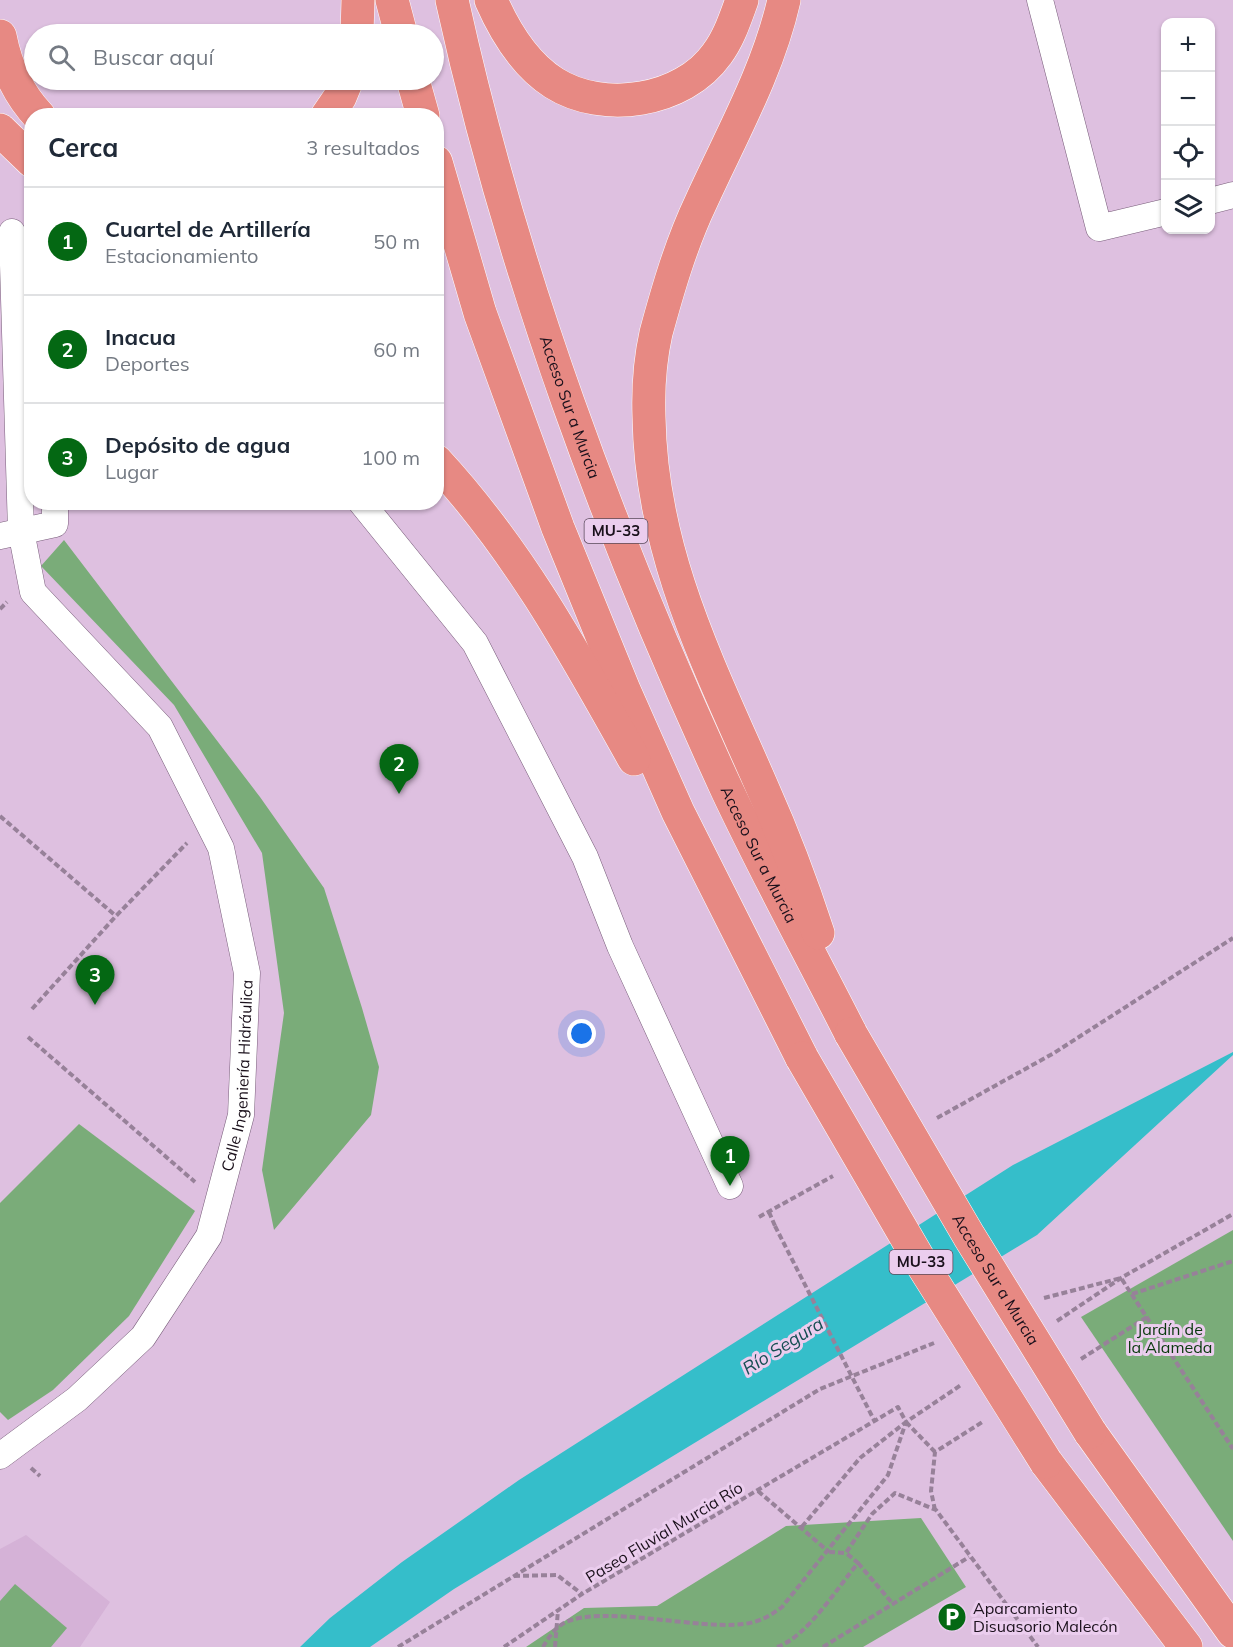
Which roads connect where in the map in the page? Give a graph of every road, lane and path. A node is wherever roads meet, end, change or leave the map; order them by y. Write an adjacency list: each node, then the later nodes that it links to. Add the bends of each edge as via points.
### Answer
1 (358, 0): 8 (highway)
2 (392, 0): 9 (highway)
3 (452, 0): 32 (highway, Acceso Sur a Murcia / MU-33, via 500,193 568,408 690,708)
4 (491, 0): 5 (highway, via 515,45 555,84 579,94 634,100 665,92 694,78 717,55)
5 (742, 0)
6 (784, 0): 32 (highway, via 765,59 699,205 671,280 655,337 649,452 676,585 702,655 799,874)
7 (1040, 0): 21 (street, via 1099,228)
8 (357, 24)
9 (398, 24)
10 (0, 36): 13 (highway, via 9,72)
11 (343, 90): 14 (highway)
12 (416, 90): 15 (highway)
13 (32, 108)
14 (332, 108)
15 (421, 108)
16 (0, 130): 17 (highway)
17 (24, 153)
18 (444, 190): 35 (highway, MU-33, via 480,314 562,539 624,690 678,812)
19 (1233, 195): 20 (street)
20 (1215, 200)
21 (1161, 213)
22 (14, 234): 26 (street, Calle Ingeniería Hidráulica)
23 (444, 470): 35 (highway, via 474,503 534,585)
24 (367, 510): 36 (street, via 475,643 585,857 620,946)
25 (55, 513): 26 (street)
26 (10, 534): 28 (street, Calle Ingeniería Hidráulica, via 33,592 160,727)
27 (0, 816): 29 (path)
28 (210, 822): 29 (path); 37 (street, Calle Ingeniería Hidráulica, via 221,848 247,973 241,1115)
29 (116, 916): 31 (path)
30 (1233, 938): 34 (path)
31 (32, 1009)
32 (851, 1034): 60 (highway, Acceso Sur a Murcia / MU-33, bridge, via 1090,1432)
33 (28, 1037): 37 (path)
34 (1054, 1053)
35 (802, 1058): 48 (highway, MU-33, bridge, via 920,1261)
36 (730, 1186)
37 (218, 1202): 47 (street, Calle Ingeniería Hidráulica, via 209,1236 143,1337 77,1399)
38 (759, 1217): 43 (path, bridge, via 769,1212)
39 (1233, 1261): 40 (path)
40 (1132, 1294): 41 (path, via 1121,1278); 45 (path)
41 (1040, 1300)
42 (941, 1340): 55 (path, via 820,1389)
43 (874, 1420): 44 (path, via 898,1407); 49 (path)
44 (906, 1422): 46 (path); 50 (path, via 860,1458)
45 (1233, 1449)
46 (936, 1452)
47 (0, 1456)
48 (1046, 1462): 68 (highway); 69 (highway, MU-33)
49 (758, 1491): 50 (path, Paseo Fluvial Murcia Río); 56 (path, Paseo Fluvial Murcia Río)
50 (800, 1529): 51 (path, Paseo Fluvial Murcia Río)
51 (829, 1552): 52 (path); 59 (path, via 782,1608 746,1624 589,1616)
52 (846, 1553): 53 (path, via 872,1514 895,1493 936,1510); 54 (path)
53 (969, 1557): 57 (path); 67 (path)
54 (858, 1563): 57 (path); 65 (path, via 810,1622)
55 (514, 1576): 56 (path, via 557,1575); 61 (path)
56 (582, 1594): 58 (path, Paseo Fluvial Murcia Río)
57 (893, 1604): 66 (path)
58 (558, 1610): 59 (path); 62 (path, Paseo Fluvial Murcia Río)
59 (556, 1629): 63 (path); 64 (path)
60 (1233, 1632)
61 (398, 1647)
62 (504, 1647)
63 (543, 1647)
64 (555, 1647)
65 (777, 1647)
66 (823, 1647)
67 (1038, 1647)
68 (1177, 1647)
69 (1186, 1647)

